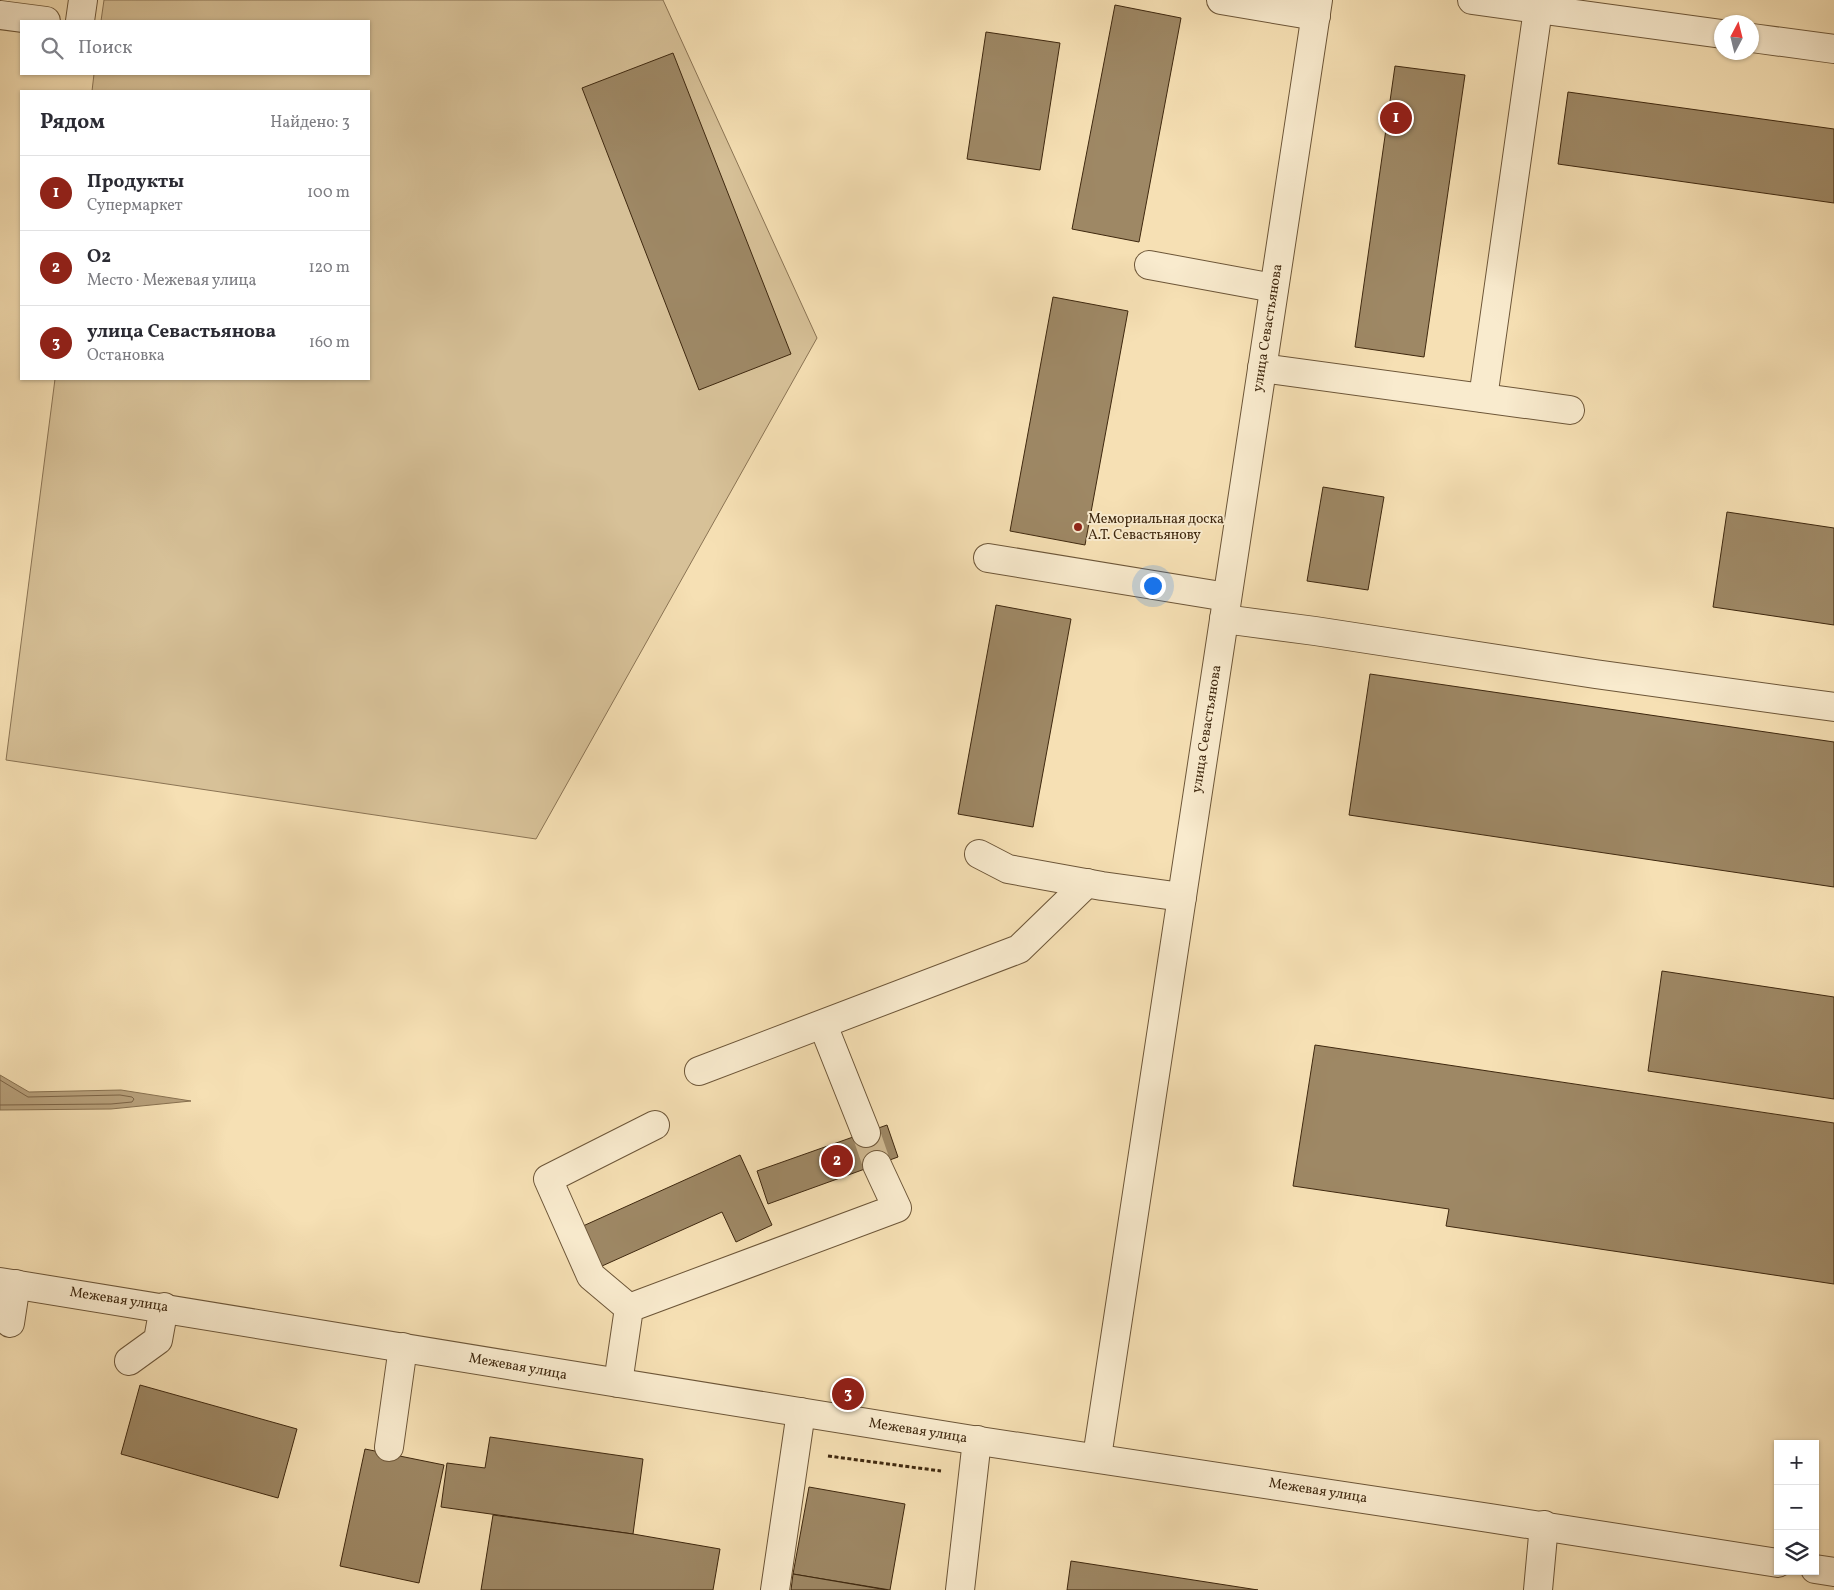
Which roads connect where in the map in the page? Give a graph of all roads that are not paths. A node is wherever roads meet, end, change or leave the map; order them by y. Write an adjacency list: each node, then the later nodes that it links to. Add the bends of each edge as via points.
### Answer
1 (82, 0): 8 (street)
2 (1221, 0): 4 (street)
3 (1472, 0): 5 (street)
4 (1317, 8): 13 (street, улица Севастьянова)
5 (1538, 9): 9 (street); 15 (street)
6 (0, 15): 7 (street)
7 (38, 20)
8 (80, 20)
9 (1714, 33)
10 (1759, 39): 11 (street)
11 (1834, 49)
12 (1149, 264): 13 (street)
13 (1274, 288): 14 (street, улица Севастьянова)
14 (1262, 368): 15 (street); 18 (street, улица Севастьянова)
15 (1484, 398): 16 (street)
16 (1570, 410)
17 (988, 558): 18 (street)
18 (1225, 608): 19 (street, via 1315,631); 22 (street, улица Севастьянова)
19 (1834, 707)
20 (979, 854): 21 (street, via 1008,869)
21 (1087, 883): 22 (street); 23 (street, via 1020,949)
22 (1182, 897): 38 (street, улица Севастьянова)
23 (823, 1025): 24 (street); 26 (street)
24 (699, 1072)
25 (656, 1124): 30 (street, via 548,1180 591,1276)
26 (866, 1133)
27 (877, 1165): 30 (street, via 897,1208)
28 (8, 1283): 29 (street, Межевая улица); 31 (street)
29 (164, 1307): 32 (street, Межевая улица); 33 (street, via 158,1340)
30 (629, 1308): 34 (street)
31 (10, 1323)
32 (403, 1347): 34 (street, Межевая улица); 37 (street)
33 (129, 1361)
34 (618, 1383): 35 (street, Межевая улица)
35 (801, 1412): 36 (street, Межевая улица); 43 (street)
36 (977, 1440): 38 (street, Межевая улица); 44 (street)
37 (389, 1447)
38 (1097, 1457): 39 (street, Межевая улица)
39 (1544, 1525): 40 (street, Межевая улица); 45 (street)
40 (1774, 1562)
41 (1819, 1570): 42 (street)
42 (1834, 1572)
43 (775, 1590)
44 (960, 1590)
45 (1538, 1590)

